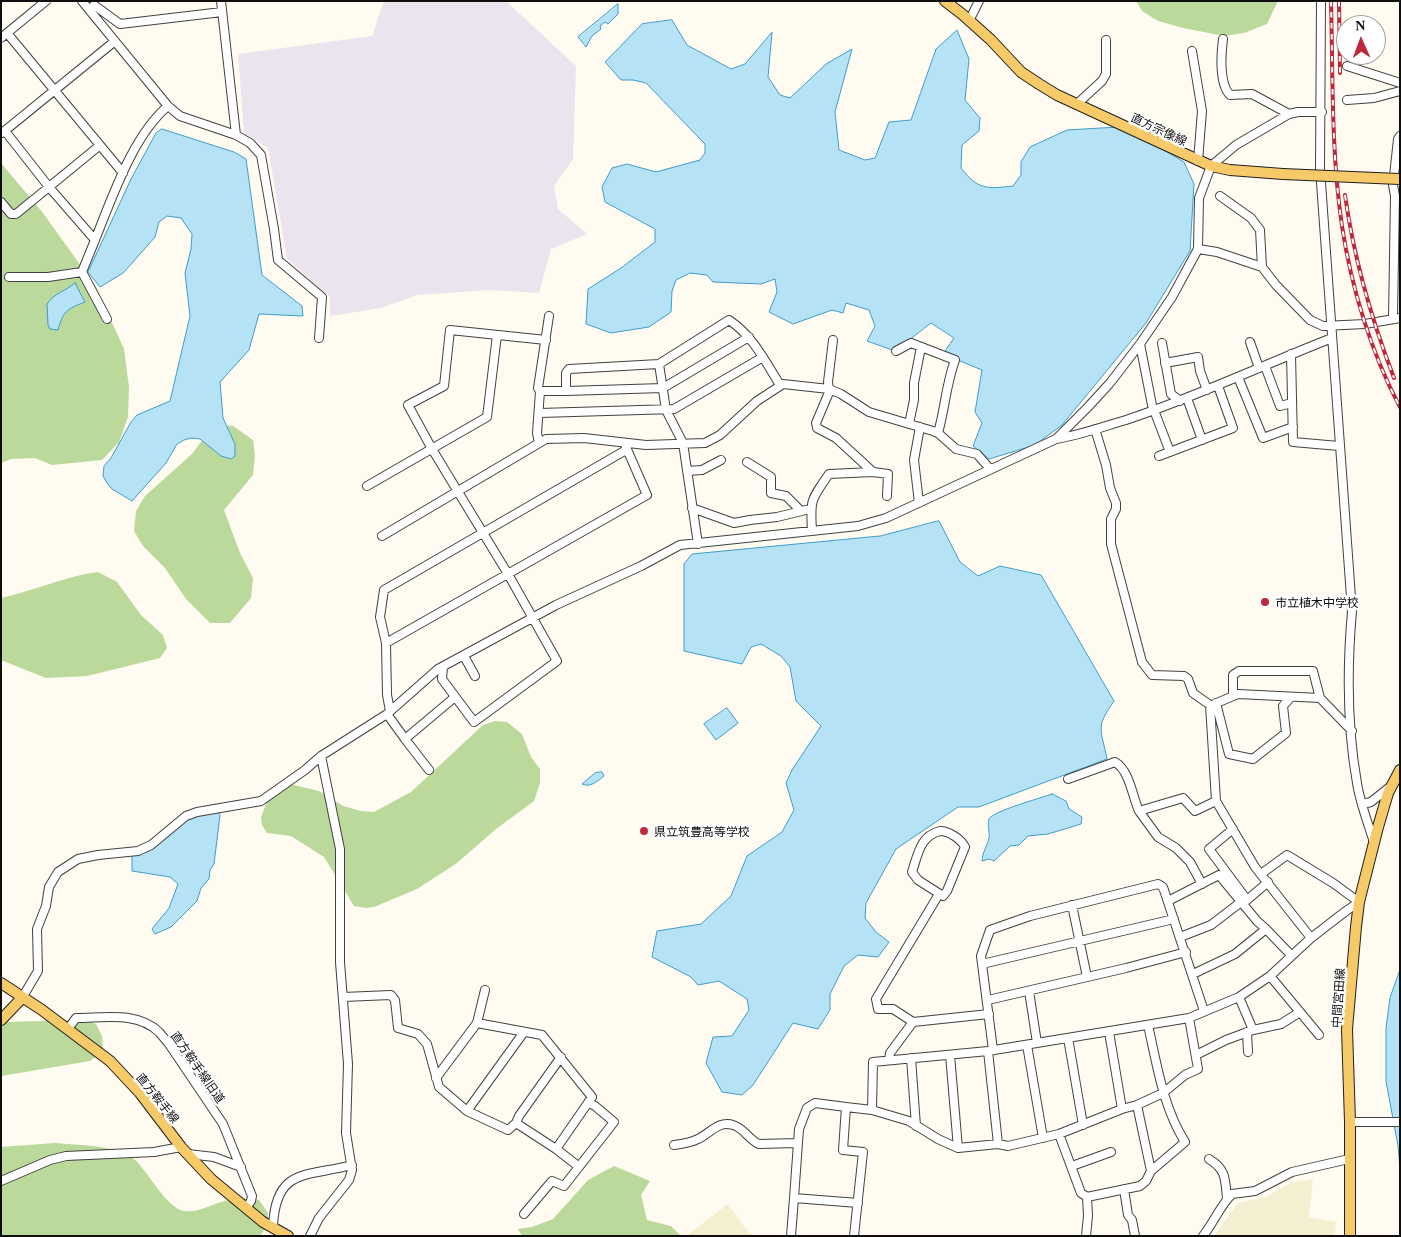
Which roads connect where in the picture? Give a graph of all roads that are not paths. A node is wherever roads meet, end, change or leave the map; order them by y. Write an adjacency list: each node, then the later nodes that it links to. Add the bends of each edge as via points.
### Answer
1 (46, 1): 10 (street)
2 (82, 1): 7 (street)
3 (221, 1): 8 (street)
4 (945, 1): 9 (main road, 直方宗像線)
5 (979, 1): 9 (street)
6 (1321, 1): 22 (street)
7 (94, 5): 8 (street, via 120,24); 13 (street)
8 (222, 12): 25 (street)
9 (969, 21): 20 (main road, 直方宗像線, via 1021,72)
10 (4, 36): 17 (street)
11 (1223, 39): 23 (street, via 1221,59 1226,91 1230,95 1252,94)
12 (1106, 40): 20 (street, via 1106,74)
13 (115, 42): 17 (street); 21 (street)
14 (1192, 51): 29 (street, via 1202,111)
15 (1347, 66): 16 (street)
16 (1400, 83)
17 (55, 91): 24 (street); 27 (street)
18 (1399, 95): 19 (street)
19 (1347, 100)
20 (1077, 104): 29 (main road, 直方宗像線)
21 (168, 106): 25 (street, via 180,116); 31 (street, via 144,134)
22 (1322, 112): 23 (street); 44 (street, via 1321,177)
23 (1289, 114): 30 (street, via 1236,145)
24 (3, 132): 33 (street)
25 (236, 135): 47 (street, via 261,155 278,260 322,297)
26 (1400, 136): 28 (street)
27 (99, 146): 31 (street); 33 (street)
28 (1398, 159): 42 (street, via 1393,184)
29 (1198, 161): 30 (main road, 直方宗像線)
30 (1211, 166): 32 (main road, 直方宗像線, bridge, via 1283,174); 37 (street, via 1199,198)
31 (123, 173): 36 (street)
32 (1400, 179)
33 (49, 187): 35 (street, via 16,214); 36 (street)
34 (1220, 196): 38 (street, via 1251,218 1260,230)
35 (1, 202)
36 (94, 240): 39 (street)
37 (1198, 249): 38 (street); 53 (street, via 1172,297)
38 (1262, 267): 44 (street, via 1310,320)
39 (82, 272): 40 (street, via 48,277); 43 (street)
40 (10, 277)
41 (549, 316): 49 (street)
42 (1397, 318): 44 (street)
43 (107, 319)
44 (1331, 326): 48 (street)
45 (496, 335): 49 (street); 85 (street, via 487,418); 85 (street, via 450,330 444,386 408,405)
46 (750, 337): 57 (street); 59 (street, via 729,320); 64 (street)
47 (320, 338)
48 (1332, 338): 56 (street); 84 (street)
49 (546, 340): 68 (street)
50 (833, 340): 65 (street)
51 (1250, 342): 60 (street)
52 (1162, 343): 58 (street)
53 (1140, 344): 72 (street); 79 (street, via 1110,383)
54 (921, 347): 55 (street, via 911,343); 74 (street); 78 (street, via 955,360 948,379)
55 (896, 352)
56 (1291, 354): 60 (street); 70 (street)
57 (763, 357): 62 (street); 71 (street, via 674,409)
58 (1165, 363): 67 (street, via 1198,357); 69 (street, via 1171,394)
59 (659, 364): 64 (street); 66 (street, via 569,369)
60 (1262, 367): 61 (street); 70 (street, via 1280,406)
61 (1238, 377): 63 (street); 76 (street, via 1263,438)
62 (780, 385): 65 (street); 81 (street, via 757,401 720,436 705,443)
63 (1218, 386): 67 (street); 80 (street, via 1233,428)
64 (663, 388): 66 (street); 71 (street)
65 (830, 389): 74 (street, via 869,412); 92 (street, via 816,428 836,438)
66 (566, 390): 68 (street)
67 (1207, 390): 69 (street)
68 (540, 391): 73 (street)
69 (1183, 400): 72 (street); 80 (street)
70 (1292, 403): 76 (street)
71 (666, 410): 73 (street); 81 (street)
72 (1154, 411): 77 (street); 86 (street)
73 (540, 413): 82 (street)
74 (909, 424): 75 (street)
75 (920, 426): 78 (street); 96 (street, via 914,460)
76 (1293, 426): 84 (street, via 1293,442)
77 (1095, 430): 79 (street); 114 (street, via 1116,504 1111,520 1111,544 1142,662 1152,675 1184,676 1194,693)
78 (938, 433): 90 (street, via 956,449 977,454)
79 (1056, 439): 90 (street)
80 (1202, 440): 86 (street)
81 (683, 443): 83 (street); 91 (street)
82 (539, 444): 83 (street, via 546,439 584,438); 94 (street)
83 (626, 446): 101 (street); 104 (street, via 647,495)
84 (1340, 446): 116 (street, via 1352,604 1349,645)
85 (432, 449): 93 (street); 94 (street)
86 (1170, 452): 87 (street)
87 (1159, 456)
88 (721, 460): 91 (street, via 702,470)
89 (747, 462): 99 (street, via 771,477 772,493 786,496)
90 (990, 469): 96 (street)
91 (687, 471): 97 (street)
92 (872, 472): 95 (street, via 888,474); 98 (street, via 829,474 812,499)
93 (366, 486)
94 (458, 491): 101 (street); 102 (street)
95 (887, 496)
96 (918, 503): 100 (street, via 886,518 858,526)
97 (692, 508): 99 (street, via 734,523); 103 (street)
98 (810, 509): 99 (street); 100 (street)
99 (801, 511)
100 (812, 530): 103 (street)
101 (482, 533): 104 (street); 106 (street, via 384,590 380,618)
102 (382, 536)
103 (698, 544): 105 (street, via 680,545)
104 (508, 574): 105 (street); 106 (street)
105 (532, 618): 107 (street); 112 (street, via 557,662 474,722)
106 (386, 643): 115 (street)
107 (464, 656): 108 (street); 109 (street)
108 (443, 667): 112 (street, via 442,679); 115 (street)
109 (475, 676)
110 (1233, 696): 111 (street); 113 (street, via 1233,675 1239,671 1313,671); 114 (street)
111 (1291, 697): 113 (street); 114 (street, via 1283,706 1286,733 1253,759 1229,754)
112 (455, 698): 117 (street)
113 (1320, 698): 116 (street)
114 (1213, 704): 123 (street)
115 (388, 713): 117 (street); 118 (street)
116 (1352, 731): 124 (street)
117 (405, 739): 119 (street)
118 (321, 756): 150 (street, via 340,849); 152 (street, via 261,801 196,812 138,851 78,859 58,872 49,887 37,929 38,970)
119 (429, 770)
120 (1400, 770): 122 (main road, 中間宮田線)
121 (1068, 779): 125 (street, via 1115,762 1127,778)
122 (1392, 784): 124 (street, via 1371,802); 127 (main road, 中間宮田線)
123 (1216, 801): 125 (street, via 1195,811 1183,798); 126 (street)
124 (1362, 804): 127 (street)
125 (1139, 812): 130 (street, via 1158,837 1190,862)
126 (1233, 829): 128 (street); 129 (street, via 1209,849 1246,900)
127 (1374, 843): 134 (main road, 中間宮田線)
128 (1261, 874): 129 (street); 134 (street, via 1287,856)
129 (1268, 882): 139 (street)
130 (1202, 884): 132 (street); 133 (street, via 1219,876)
131 (938, 894): 131 (street, via 912,872 923,840 933,832 945,831 965,847 948,892 943,896); 159 (street, via 876,999 878,1009 893,1009)
132 (1168, 901): 135 (street, via 1163,887 1158,884); 136 (street)
133 (1241, 902): 137 (street); 138 (street, via 1211,926)
134 (1360, 902): 139 (street); 185 (main road, 中間宮田線, via 1347,1029)
135 (1072, 905): 140 (street); 143 (street, via 990,930 981,956)
136 (1174, 919): 138 (street); 140 (street)
137 (1266, 929): 142 (street); 144 (street, via 1234,954)
138 (1180, 938): 141 (street)
139 (1311, 938): 142 (street)
140 (1080, 942): 143 (street); 146 (street)
141 (1186, 952): 144 (street); 146 (street)
142 (1291, 955): 145 (street)
143 (982, 964): 153 (street)
144 (1193, 974): 154 (street)
145 (1270, 976): 151 (street); 155 (street)
146 (1087, 977): 149 (street)
147 (1, 983): 152 (main road, 直方鞍手線)
148 (485, 990): 160 (street)
149 (1029, 991): 153 (street); 168 (street)
150 (343, 997): 177 (street, via 391,994 395,1000 398,1028 418,1034 427,1044); 201 (street, via 348,1064 346,1133)
151 (1239, 997): 154 (street); 163 (street)
152 (22, 998): 158 (main road); 162 (main road, 直方鞍手線)
153 (988, 1000): 156 (street)
154 (1204, 1011): 157 (street)
155 (1300, 1012): 163 (street, via 1281,1024); 166 (street)
156 (988, 1014): 159 (street); 170 (street)
157 (1188, 1018): 161 (street); 173 (street)
158 (1, 1020)
159 (913, 1022): 176 (street, via 890,1053)
160 (477, 1023): 164 (street); 177 (street)
161 (1148, 1025): 165 (street); 178 (street)
162 (68, 1029): 197 (main road, 直方鞍手線, via 110,1061 140,1093); 204 (street, 直方鞍手線旧道, via 76,1018 130,1018 152,1025 169,1044 219,1117)
163 (1250, 1031): 171 (street); 173 (street)
164 (524, 1032): 174 (street, via 542,1035); 184 (street)
165 (1109, 1032): 167 (street); 182 (street)
166 (1318, 1035)
167 (1068, 1038): 168 (street); 188 (street)
168 (1037, 1043): 169 (street)
169 (1027, 1045): 170 (street); 191 (street)
170 (990, 1050): 172 (street); 193 (street)
171 (1248, 1052)
172 (950, 1055): 175 (street); 195 (street)
173 (1196, 1056): 178 (street, via 1198,1069)
174 (561, 1057): 179 (street, via 592,1097); 187 (street)
175 (911, 1058): 176 (street); 189 (street)
176 (889, 1060): 183 (street, via 872,1062)
177 (436, 1078): 184 (street, via 439,1087)
178 (1164, 1092): 180 (street); 205 (street, via 1175,1126 1185,1142)
179 (589, 1103): 196 (street); 202 (street, via 614,1122)
180 (1136, 1105): 182 (street); 205 (street)
181 (846, 1107): 183 (street); 192 (street, via 815,1103 807,1108); 211 (street, via 842,1150 862,1152)
182 (1122, 1109): 188 (street)
183 (872, 1110): 189 (street)
184 (467, 1111): 187 (street, via 508,1130)
185 (1355, 1122): 186 (street); 200 (main road, 中間宮田線)
186 (1400, 1122)
187 (516, 1123): 196 (street)
188 (1083, 1125): 190 (street)
189 (916, 1126): 195 (street)
190 (1059, 1134): 191 (street); 203 (street)
191 (1043, 1138): 193 (street, via 1008,1146)
192 (797, 1143): 194 (street, via 759,1144 736,1126 724,1124 699,1139); 209 (street)
193 (998, 1144): 195 (street)
194 (674, 1145)
195 (958, 1148)
196 (556, 1149): 202 (street)
197 (185, 1151): 204 (street); 206 (street, via 66,1156); 212 (main road, 直方鞍手線, via 211,1179)
198 (1111, 1152): 203 (street)
199 (1209, 1159): 210 (street, via 1224,1172)
200 (1349, 1159): 210 (street, via 1292,1172 1255,1191 1232,1194); 222 (main road, 中間宮田線)
201 (352, 1165): 214 (street, via 299,1176 286,1184 275,1206); 216 (street, via 349,1180 319,1218)
202 (578, 1166): 213 (street, via 564,1186 552,1181)
203 (1072, 1166): 208 (street, via 1081,1193)
204 (241, 1167): 212 (street, 直方鞍手線旧道, via 252,1196)
205 (1151, 1171): 207 (street, via 1140,1186)
206 (1, 1181)
207 (1124, 1189): 208 (street); 220 (street)
208 (1087, 1197): 219 (street)
209 (794, 1198): 211 (street); 217 (street)
210 (1227, 1199): 221 (street)
211 (858, 1203): 218 (street)
212 (246, 1208): 214 (main road, 直方鞍手線)
213 (524, 1214)
214 (273, 1226): 215 (main road, 直方鞍手線)
215 (288, 1236)
216 (310, 1236)
217 (791, 1236)
218 (854, 1236)
219 (1086, 1236)
220 (1135, 1236)
221 (1204, 1236)
222 (1350, 1236)

